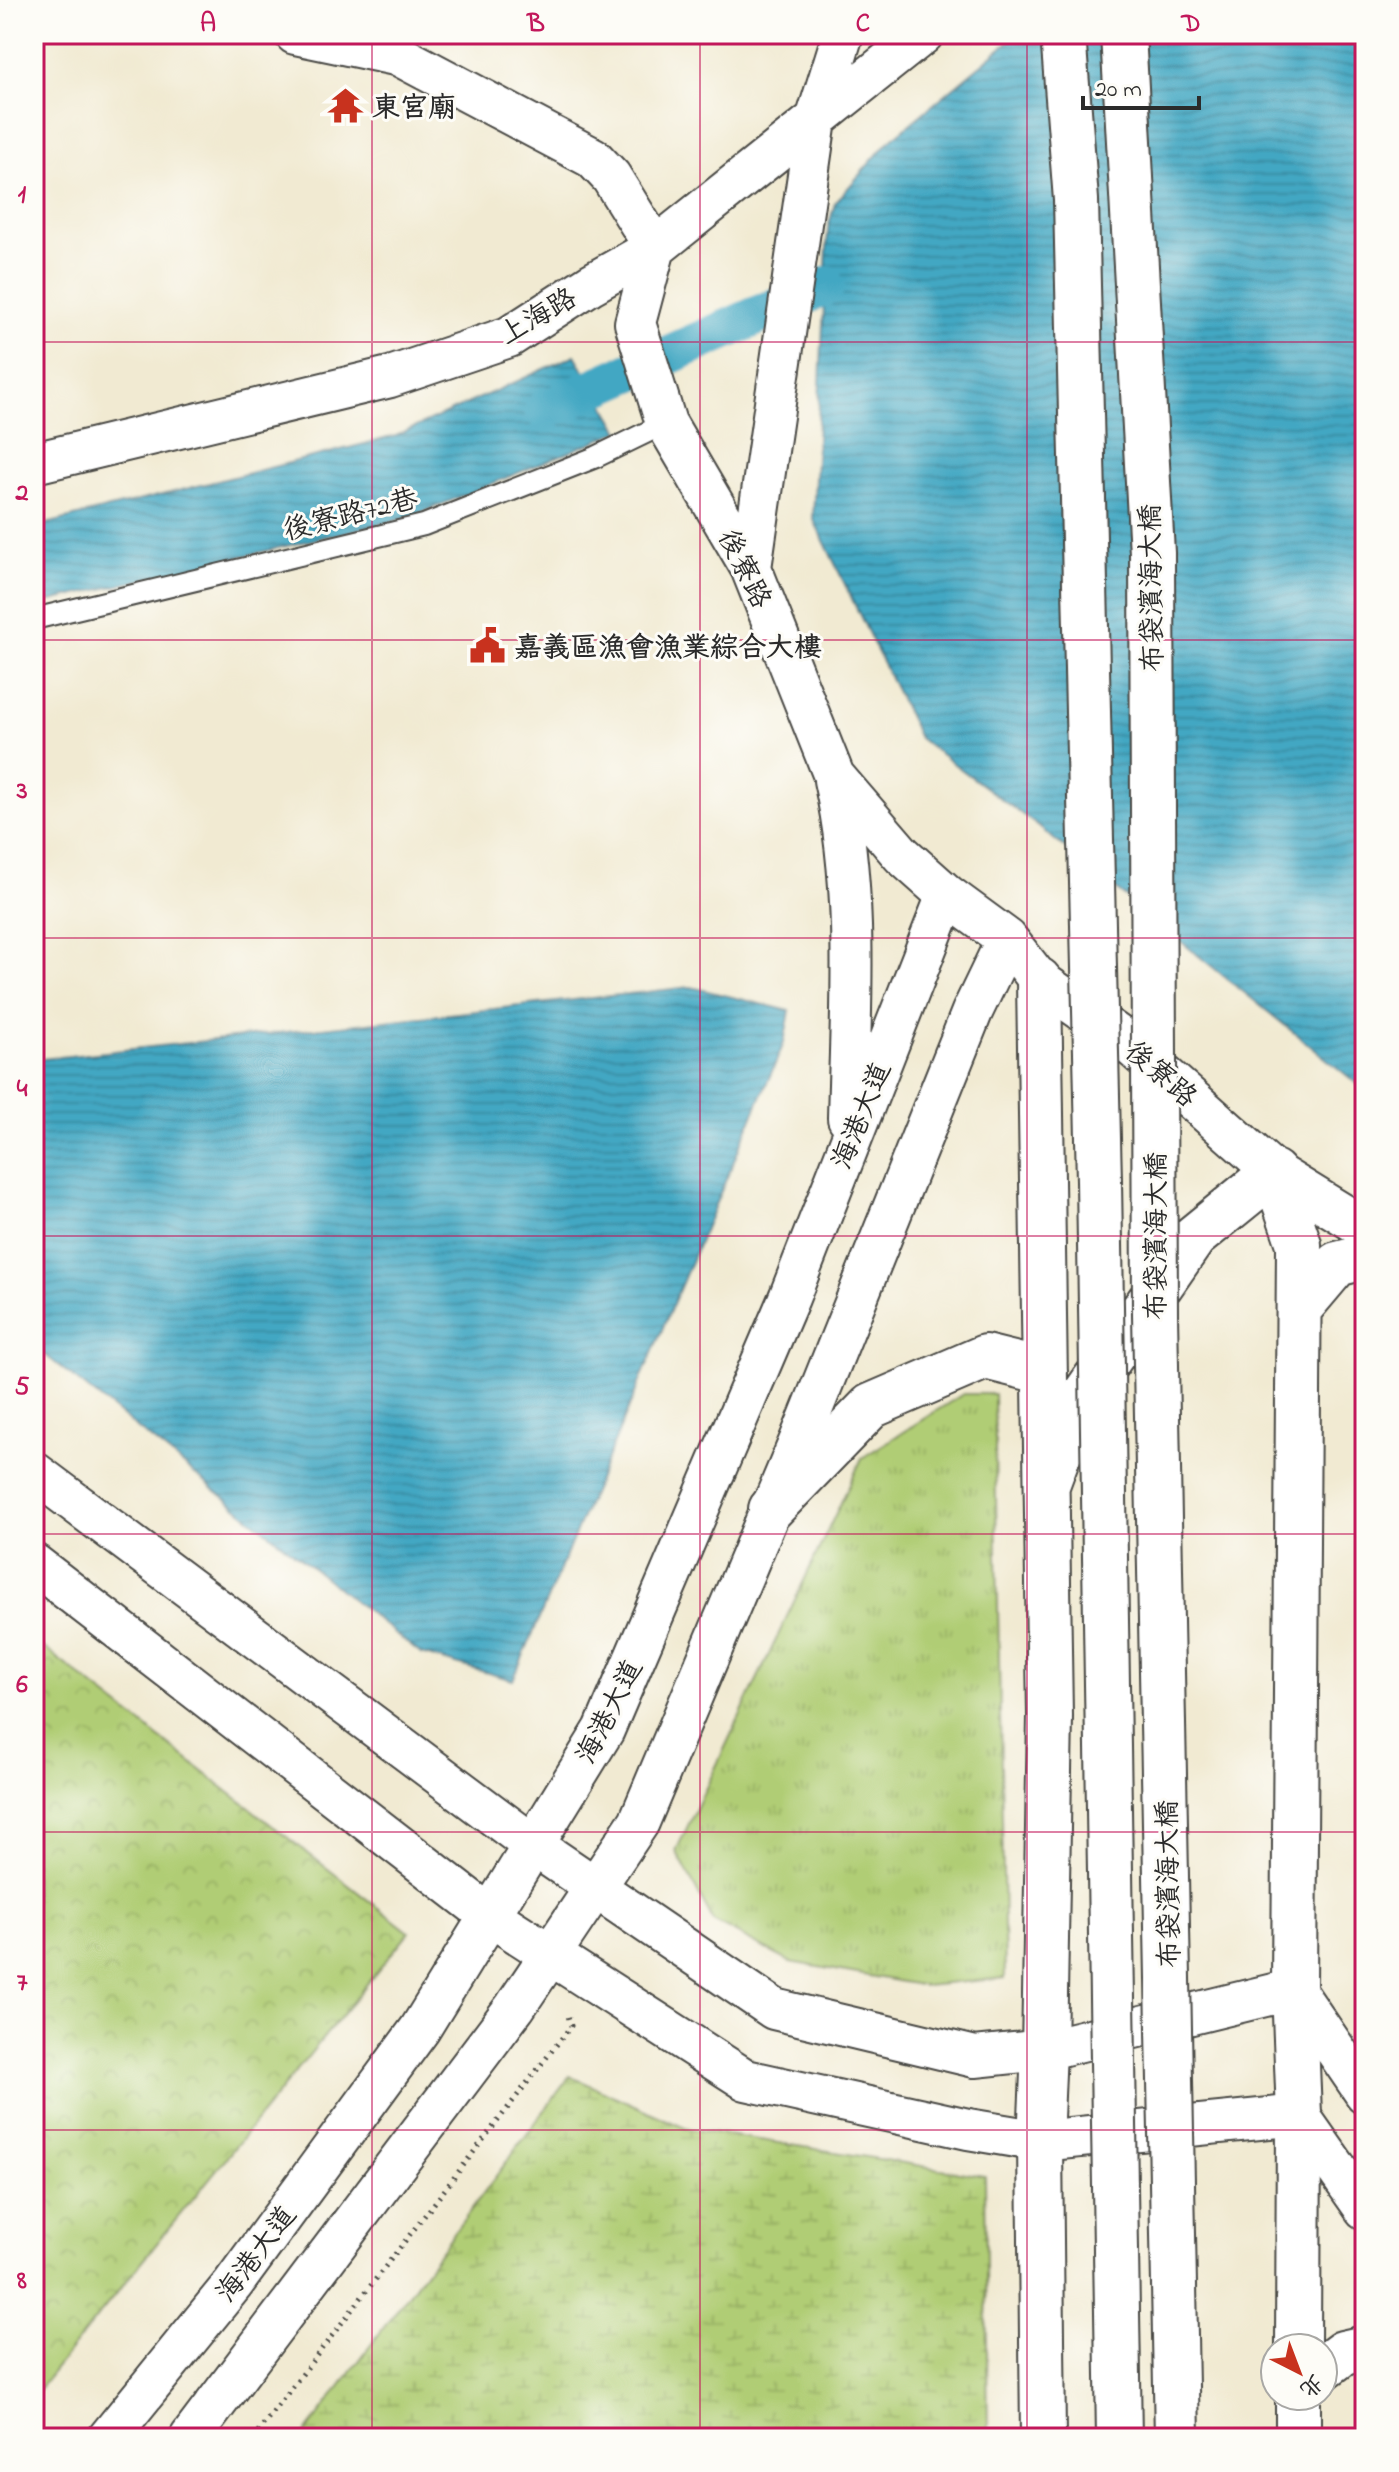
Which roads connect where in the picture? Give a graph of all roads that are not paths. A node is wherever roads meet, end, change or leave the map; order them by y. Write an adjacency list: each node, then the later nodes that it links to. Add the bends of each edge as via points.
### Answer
1 (295, 34): 6 (street)
2 (843, 34): 7 (street)
3 (923, 34): 7 (street, 上海路)
4 (1063, 34): 44 (main road, 布袋濱海大橋, bridge, via 1077,248 1099,1181)
5 (1123, 34): 45 (main road, 布袋濱海大橋, bridge, via 1152,553 1155,1314)
6 (400, 45): 8 (street, via 593,158 611,177)
7 (816, 120): 8 (street, 上海路); 11 (street)
8 (655, 248): 9 (street, 後寮路, via 635,323); 10 (street, 上海路, via 509,337 390,377)
9 (666, 423): 11 (street, 後寮路); 12 (lane, 後寮路72巷, via 596,457 424,525)
10 (34, 463)
11 (751, 568): 13 (street, 後寮路)
12 (34, 619)
13 (834, 776): 14 (street, 後寮路, via 902,855); 17 (street, via 845,825 853,964)
14 (947, 895): 15 (street, 後寮路); 17 (street, 海港大道)
15 (1007, 939): 16 (street, 後寮路); 25 (street, via 972,1012)
16 (1039, 980): 18 (street, 後寮路, via 1127,1042); 22 (main road)
17 (847, 1148): 27 (street, 海港大道, via 789,1298 604,1730)
18 (1274, 1172): 19 (street, 後寮路); 21 (main road, via 1299,1244); 24 (main road, via 1194,1237 1076,1407)
19 (1365, 1228)
20 (1365, 1257): 21 (main road, via 1337,1264)
21 (1299, 1309): 31 (main road)
22 (1045, 1372): 24 (main road); 25 (main road, via 985,1357 871,1406)
23 (34, 1472): 27 (street)
24 (1047, 1485): 32 (main road, via 1050,1716)
25 (771, 1509): 28 (street, via 639,1822)
26 (34, 1564): 29 (street)
27 (533, 1845): 28 (street); 29 (street, 海港大道)
28 (595, 1888): 30 (street); 32 (street, via 774,2009 975,2057)
29 (489, 1915): 30 (street); 41 (street, 海港大道, via 420,2029 233,2284)
30 (551, 1954): 35 (street, via 746,2080); 42 (street)
31 (1294, 1989): 32 (street); 33 (street); 34 (main road)
32 (1044, 2050): 35 (main road)
33 (1365, 2093)
34 (1299, 2115): 35 (street); 36 (street); 37 (main road)
35 (1040, 2141): 43 (main road)
36 (1365, 2209)
37 (1298, 2332)
38 (1365, 2348): 39 (main road)
39 (1339, 2356)
40 (1298, 2412): 46 (main road)
41 (108, 2438)
42 (190, 2438)
43 (1043, 2438)
44 (1119, 2438)
45 (1177, 2438)
46 (1298, 2438)

